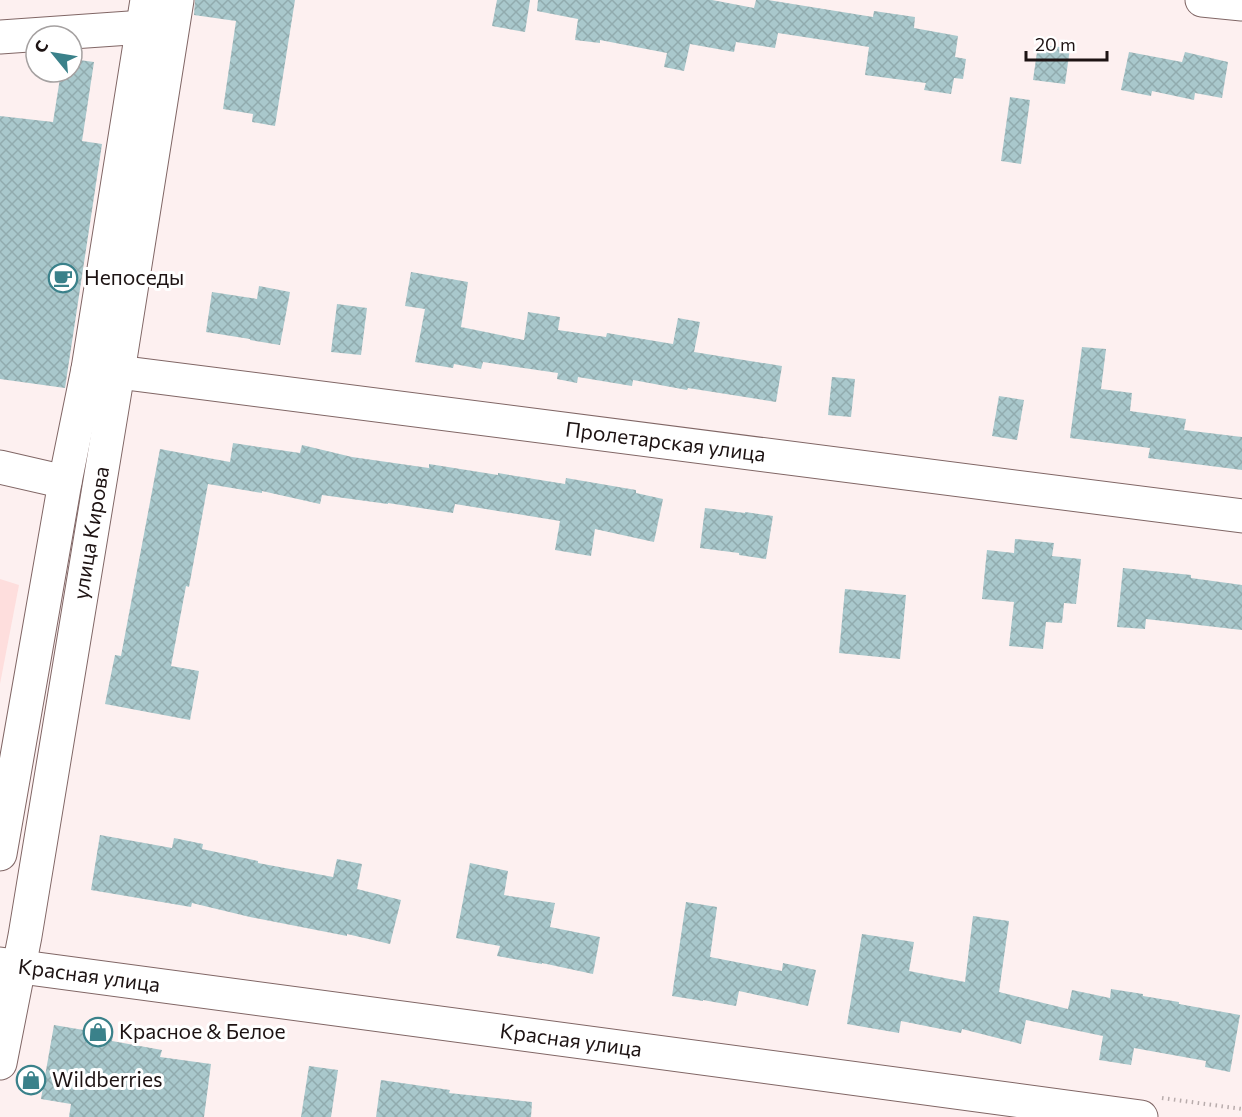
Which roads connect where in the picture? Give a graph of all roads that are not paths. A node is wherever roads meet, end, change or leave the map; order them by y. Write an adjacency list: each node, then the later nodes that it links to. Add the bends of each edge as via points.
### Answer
1 (177, 0): 6 (street, улица Кирова)
2 (1202, 0): 3 (street)
3 (1242, 4)
4 (146, 14): 5 (street); 6 (street, улица Кирова)
5 (0, 37)
6 (103, 370): 8 (street, улица Кирова); 9 (street, Пролетарская улица); 11 (street, улица Кирова)
7 (0, 467): 8 (street)
8 (65, 482): 10 (street, улица Кирова)
9 (1242, 516)
10 (0, 854)
11 (9, 966): 12 (street, улица Кирова); 13 (street, Красная улица)
12 (0, 1063)
13 (1141, 1117)

